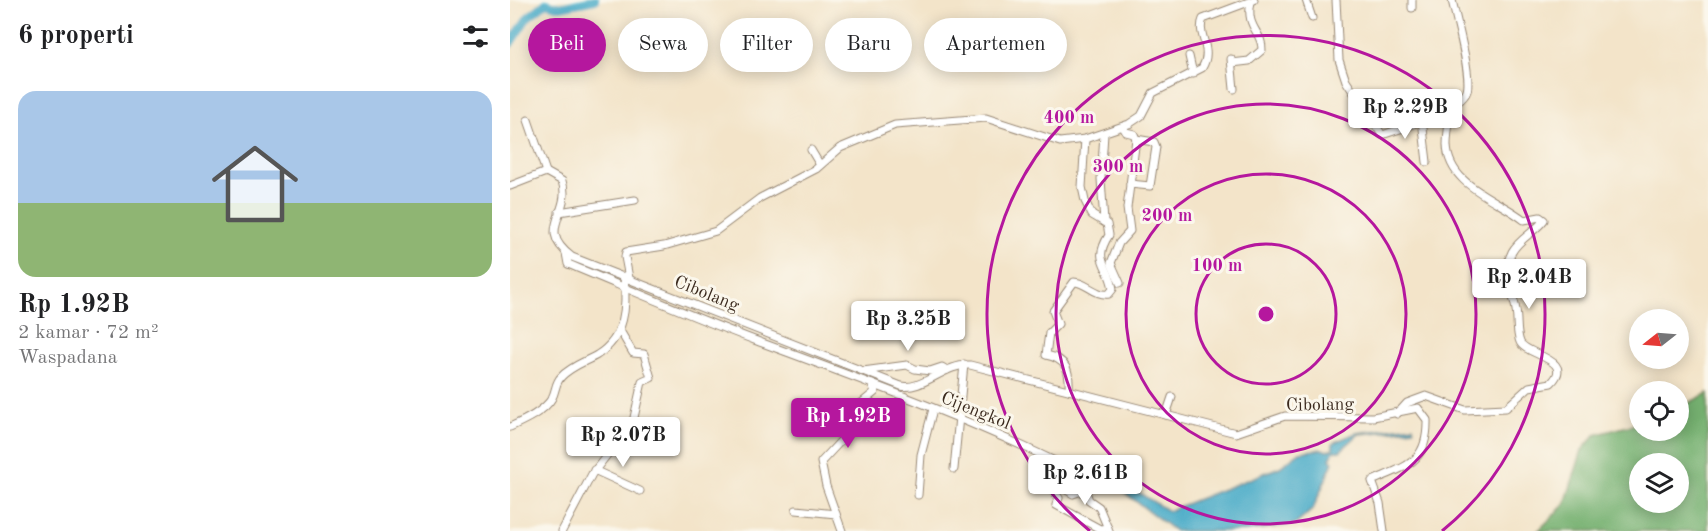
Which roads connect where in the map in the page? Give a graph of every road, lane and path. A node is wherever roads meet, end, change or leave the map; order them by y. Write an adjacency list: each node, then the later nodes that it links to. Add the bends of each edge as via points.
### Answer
1 (1306, 0): 7 (street)
2 (1336, 0): 13 (street, via 1339,60 1346,81 1378,131 1385,134)
3 (1412, 0): 6 (street)
4 (1452, 0): 11 (street, via 1468,88)
5 (1253, 1): 9 (street, via 1203,20 1200,27 1207,56 1202,68); 10 (street, via 1250,24 1262,50 1249,61 1232,61)
6 (1412, 8)
7 (1312, 18)
8 (1189, 56): 9 (street)
9 (1189, 77): 14 (street, via 1153,93 1141,116)
10 (1234, 89)
11 (1450, 108): 13 (street); 39 (street, via 1447,147 1460,175 1476,190 1524,220 1544,220 1513,250 1507,272 1520,342 1527,351 1542,354 1553,362 1556,375 1551,383 1529,387 1506,408 1465,410 1426,396 1402,406)
12 (528, 120): 21 (street)
13 (1422, 120): 19 (street)
14 (1123, 127): 15 (street); 17 (street)
15 (1104, 134): 16 (street); 26 (street)
16 (1085, 139): 20 (street, via 1060,142 986,118 901,123 840,148); 26 (street, via 1085,201 1092,215)
17 (1136, 139): 22 (street); 22 (street, via 1154,142 1156,147 1150,186)
18 (811, 150): 20 (street)
19 (1428, 162)
20 (820, 165): 28 (street, via 752,203 716,231 626,252)
21 (546, 172): 23 (street); 25 (street, via 559,177 564,186 565,198)
22 (1130, 184): 29 (street, via 1126,219 1130,231 1119,243 1111,263)
23 (510, 186)
24 (635, 200): 25 (street)
25 (559, 212): 27 (street, via 554,235)
26 (1104, 222): 36 (street, via 1109,235 1100,255 1113,285 1112,292 1100,294 1074,282 1053,311 1058,324 1049,331 1046,355 1058,359 1070,372)
27 (566, 252): 28 (street, Cibolang); 30 (street, Cijengkol, via 567,264)
28 (626, 277): 30 (street); 34 (street, Cibolang)
29 (1120, 283)
30 (625, 288): 31 (street, via 625,314); 35 (street, Cijengkol)
31 (619, 329): 42 (street, via 604,349 559,379 546,405); 45 (street, via 633,353 644,354 651,378 642,382 633,422)
32 (964, 364): 33 (street, Cibolang); 36 (street, Cibolang); 41 (street)
33 (947, 370): 34 (street, via 942,367 930,371 907,365); 34 (street, Cibolang, via 906,388)
34 (862, 371)
35 (872, 384): 38 (street, Cijengkol); 51 (street, via 873,396 853,410 851,430 821,462)
36 (1069, 390): 40 (street, Cibolang)
37 (1172, 397): 40 (street)
38 (933, 409): 41 (street, Cijengkol); 49 (street, via 921,455)
39 (1397, 414): 40 (street, Cibolang, via 1356,418 1285,416 1236,433); 55 (street, Cibolang, via 1413,408 1422,410 1427,420 1426,440 1417,459 1372,481)
40 (1166, 415)
41 (960, 419): 43 (street, Cijengkol); 44 (street)
42 (510, 427)
43 (1038, 452): 46 (street, Cijengkol, via 1049,464 1053,482); 47 (street, Cijengkol, via 1069,468)
44 (954, 469)
45 (594, 470): 48 (street); 53 (street)
46 (1059, 485): 47 (street, via 1073,494); 52 (street, Cijengkol, via 1056,505)
47 (1085, 490): 52 (street, Cijengkol, via 1089,500 1099,507)
48 (640, 491)
49 (918, 495)
50 (796, 510): 51 (street)
51 (836, 514): 54 (street)
52 (1108, 530)
53 (562, 531)
54 (842, 531)
55 (1384, 531)

